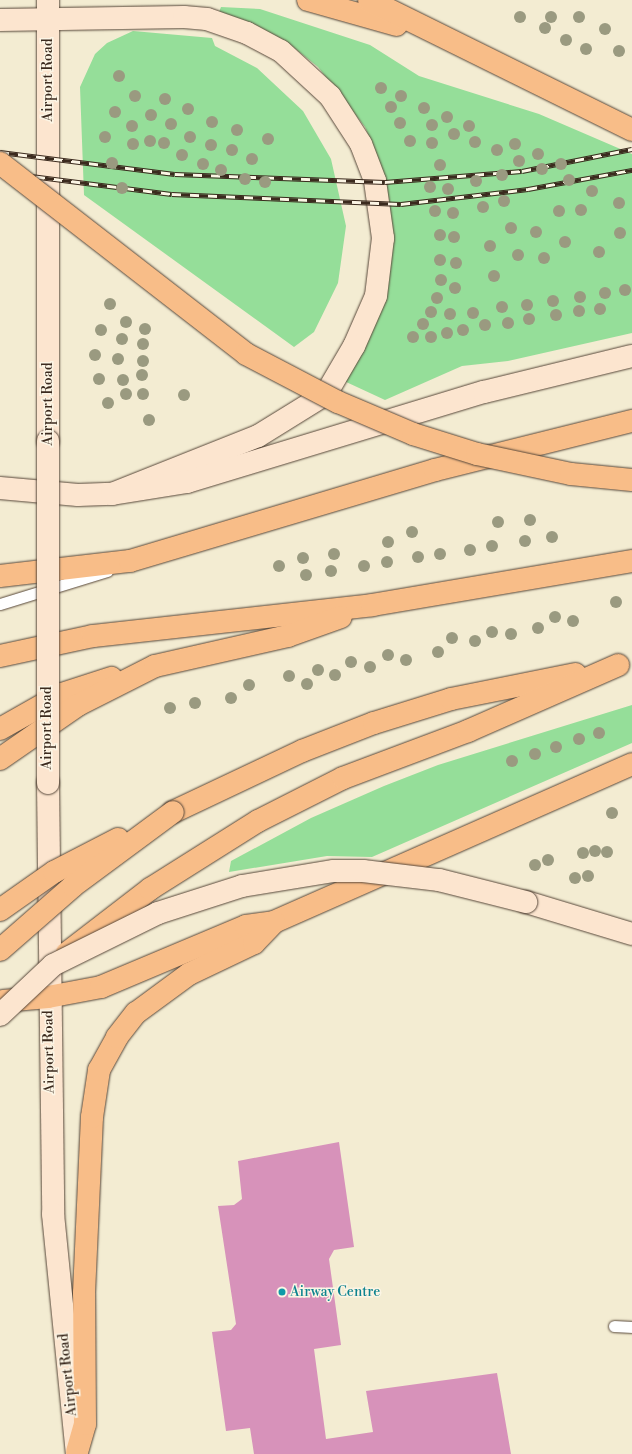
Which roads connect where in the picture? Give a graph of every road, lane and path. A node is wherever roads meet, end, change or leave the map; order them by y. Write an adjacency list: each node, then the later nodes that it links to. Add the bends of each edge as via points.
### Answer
1 (308, 0): 5 (highway)
2 (369, 0): 5 (highway)
3 (48, 9): 4 (street); 12 (street, via 184,17 229,26 264,41 307,71 330,96 361,144 379,200 382,257 376,296 354,346 326,394 258,436); 30 (street, Airport Road, bridge)
4 (0, 20)
5 (465, 47): 6 (highway)
6 (632, 130)
7 (0, 163): 10 (highway, bridge, via 246,354 338,402 413,434 477,454 571,474)
8 (632, 356): 12 (street, via 484,392 245,467 187,482)
9 (632, 420): 13 (highway, via 435,470)
10 (632, 480)
11 (0, 488): 12 (street, via 70,495)
12 (112, 494)
13 (130, 561): 15 (highway); 16 (lane, via 86,579)
14 (632, 561): 17 (highway)
15 (0, 576)
16 (0, 604)
17 (372, 605): 18 (highway, via 93,636); 20 (highway, via 288,636)
18 (0, 656)
19 (625, 663): 24 (highway, via 451,699 374,723 302,751); 29 (highway, bridge, via 468,731 343,778 258,821 150,889)
20 (155, 666): 21 (highway, via 82,686); 22 (highway, via 78,706)
21 (0, 729)
22 (0, 758)
23 (632, 764): 26 (highway)
24 (173, 812): 25 (highway, bridge, via 54,872); 28 (highway, bridge, via 73,886)
25 (0, 910)
26 (274, 922): 30 (highway, via 246,926 101,987); 35 (highway, via 254,943 189,974 136,1013 116,1037 99,1070 92,1117 84,1293 85,1424)
27 (632, 934): 29 (street, bridge, via 482,888 416,876 334,871 242,886 158,913)
28 (0, 950)
29 (53, 965): 32 (street, bridge)
30 (48, 997): 31 (highway); 35 (street, Airport Road, via 53,1214)
31 (0, 1001)
32 (0, 1015)
33 (614, 1326): 34 (lane)
34 (632, 1327)
35 (77, 1453)

